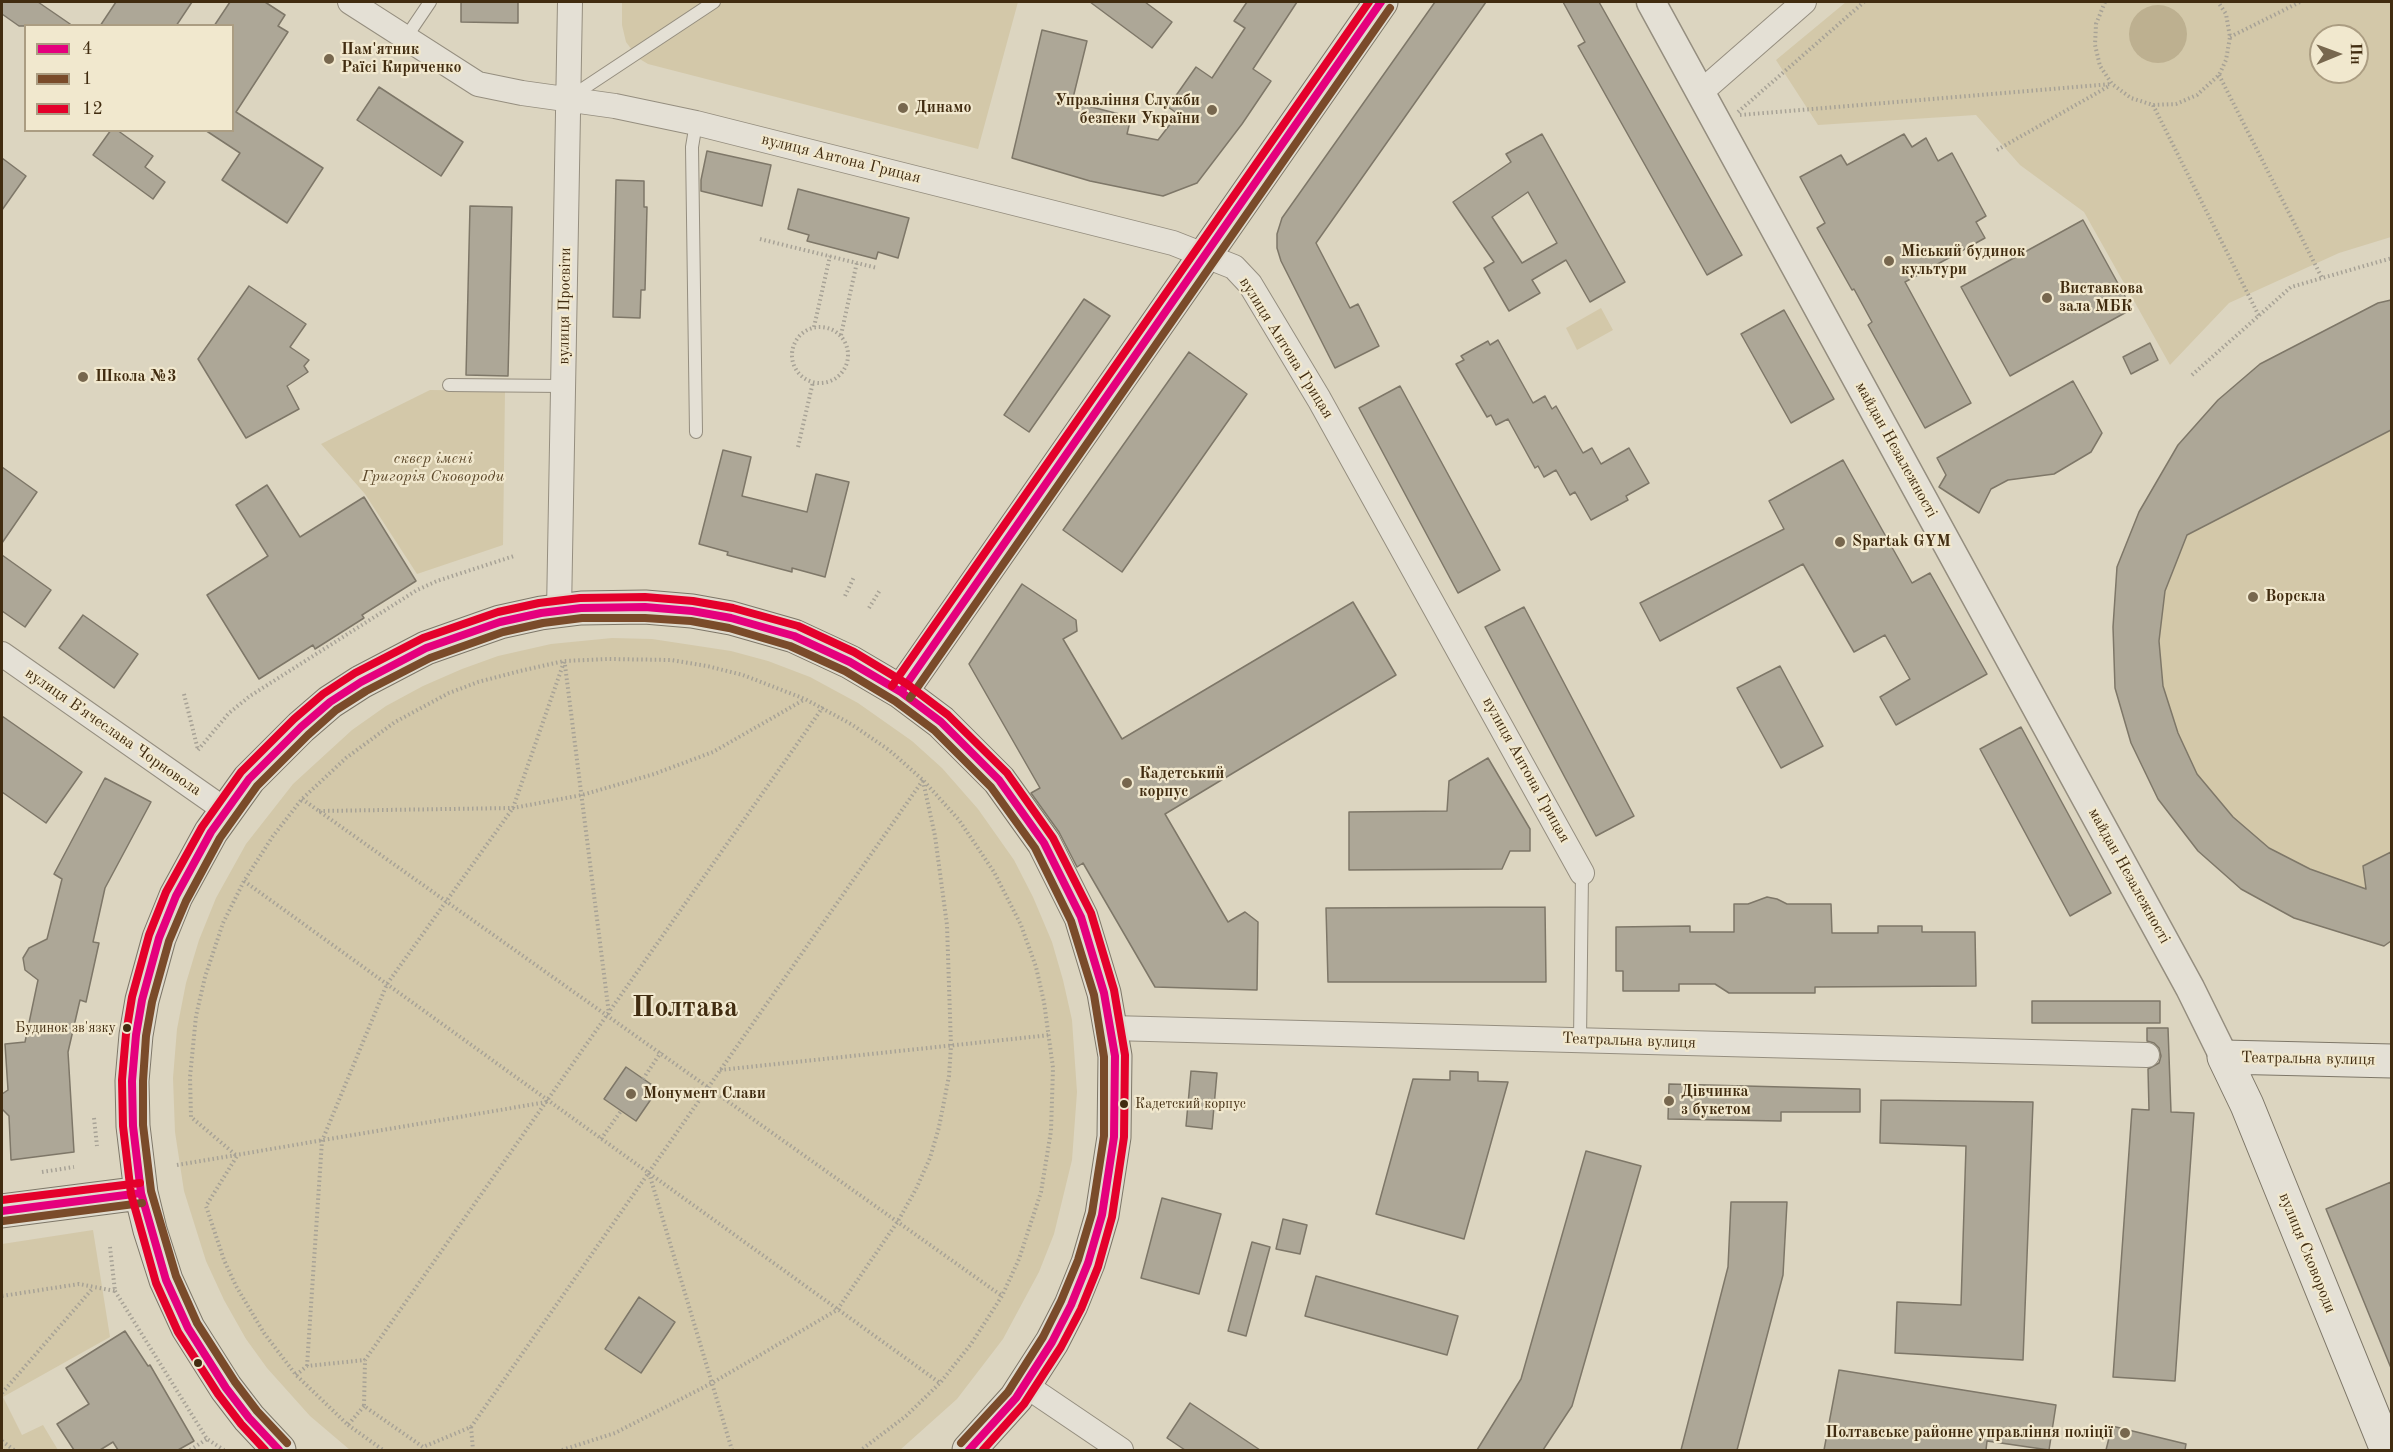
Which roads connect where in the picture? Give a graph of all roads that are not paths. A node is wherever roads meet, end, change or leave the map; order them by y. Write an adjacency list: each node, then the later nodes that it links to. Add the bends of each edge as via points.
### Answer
1 (350, 2): 8 (street, вулиця Антона Грицая)
2 (430, 2): 8 (lane)
3 (570, 2): 10 (street, вулиця Просвіти)
4 (714, 2): 10 (lane)
5 (1381, 2): 12 (main road)
6 (1651, 2): 9 (street, майдан Незалежності)
7 (1804, 2): 9 (street)
8 (405, 39): 10 (street, вулиця Антона Грицая, via 477,84)
9 (1701, 92): 24 (street, майдан Незалежності, via 2186,979)
10 (568, 99): 11 (street, вулиця Антона Грицая); 14 (street, вулиця Просвіти)
11 (696, 123): 12 (street, вулиця Антона Грицая); 15 (lane, via 692,147)
12 (1205, 254): 18 (main road); 20 (street, вулиця Антона Грицая, via 1234,267 1250,284 1319,399)
13 (449, 385): 14 (lane)
14 (563, 386): 16 (street, вулиця Просвіти)
15 (696, 432)
16 (559, 610): 18 (main road, via 645,606 731,618 823,648); 19 (main road, via 462,633 361,682 330,702 293,735)
17 (2, 654): 19 (street, вулиця Вʼячеслава Чорновола)
18 (901, 692): 21 (main road, via 971,750 999,780 1044,843 1081,917 1095,957)
19 (225, 810): 26 (main road, via 176,896 159,938 142,1000 132,1081)
20 (1582, 873): 22 (lane)
21 (1111, 1028): 22 (street, Театральна вулиця); 28 (main road, via 1115,1056 1114,1137 1102,1215 1071,1305)
22 (1580, 1040): 23 (street, Театральна вулиця)
23 (2147, 1055)
24 (2224, 1057): 25 (main road, Театральна вулиця); 32 (main road, вулиця Сковороди)
25 (2391, 1061)
26 (141, 1193): 27 (main road); 29 (main road, via 166,1280 189,1328 226,1388)
27 (2, 1211)
28 (1025, 1385): 30 (main road); 31 (street)
29 (279, 1450)
30 (969, 1450)
31 (1121, 1450)
32 (2387, 1450)

